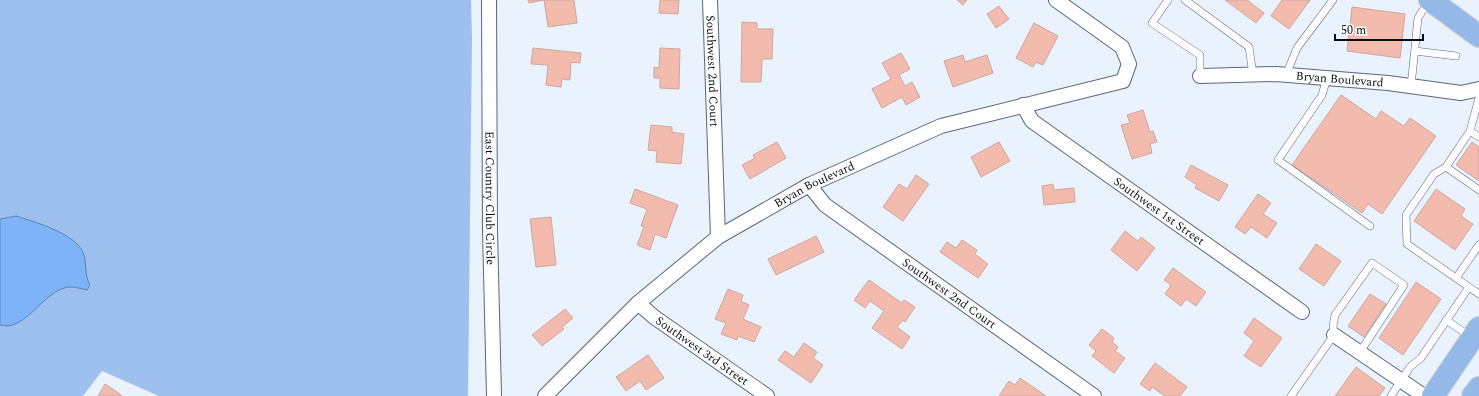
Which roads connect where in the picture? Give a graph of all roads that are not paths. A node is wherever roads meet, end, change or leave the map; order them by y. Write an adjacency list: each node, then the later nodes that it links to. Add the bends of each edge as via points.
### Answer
1 (489, 0): 38 (street, East Country Club Circle)
2 (710, 0): 25 (street, Southwest 2nd Court)
3 (1056, 0): 18 (street, Bryan Boulevard, via 1122,47 1129,64 1123,81)
4 (1168, 0): 13 (lane, via 1152,23 1200,55)
5 (1184, 0): 11 (lane, via 1249,47)
6 (1333, 0): 12 (lane, via 1297,48)
7 (1430, 0): 8 (main road); 9 (lane, via 1418,18)
8 (1479, 36)
9 (1414, 51): 10 (lane); 15 (lane)
10 (1456, 56)
11 (1253, 75): 12 (street, Bryan Boulevard); 13 (street, Bryan Boulevard)
12 (1286, 75): 14 (street, Bryan Boulevard)
13 (1200, 76)
14 (1328, 78): 15 (street, Bryan Boulevard); 24 (lane, via 1322,95 1278,160)
15 (1411, 86): 16 (street, Bryan Boulevard, via 1462,92)
16 (1479, 89)
17 (1479, 98): 19 (lane)
18 (1023, 105): 22 (street, Bryan Boulevard, via 941,126); 31 (street, Southwest 1st Street, via 1032,121)
19 (1470, 131): 20 (lane); 21 (lane)
20 (1479, 137)
21 (1446, 167): 23 (lane); 27 (lane, via 1434,174 1406,215 1407,244)
22 (809, 185): 25 (street, Bryan Boulevard); 41 (street, Southwest 2nd Court, via 825,205)
23 (1479, 190)
24 (1370, 226)
25 (718, 237): 30 (street, Bryan Boulevard)
26 (1479, 246): 27 (lane)
27 (1456, 278): 28 (lane)
28 (1469, 287): 29 (lane); 32 (lane)
29 (1479, 294)
30 (638, 303): 39 (street, Bryan Boulevard); 40 (street, Southwest 3rd Street)
31 (1302, 312)
32 (1446, 320): 33 (lane); 36 (lane, via 1421,358)
33 (1476, 333): 45 (main road)
34 (1334, 335): 35 (street); 35 (lane, via 1332,326 1335,315 1372,263 1404,285); 42 (lane)
35 (1360, 352): 36 (street)
36 (1400, 380): 43 (lane); 44 (street)
37 (1479, 388): 46 (main road)
38 (494, 396)
39 (545, 396)
40 (766, 396)
41 (1094, 396)
42 (1291, 396)
43 (1391, 396)
44 (1424, 396)
45 (1432, 396)
46 (1473, 396)

